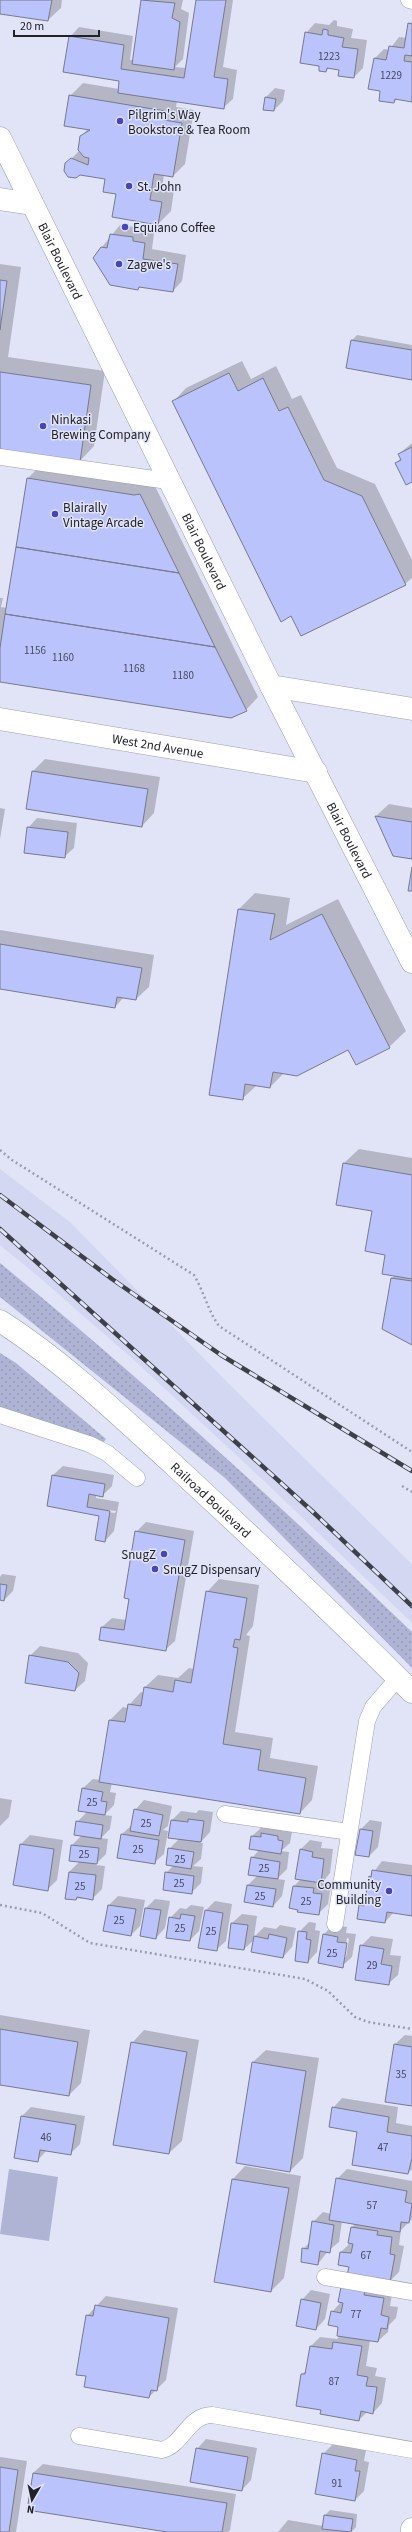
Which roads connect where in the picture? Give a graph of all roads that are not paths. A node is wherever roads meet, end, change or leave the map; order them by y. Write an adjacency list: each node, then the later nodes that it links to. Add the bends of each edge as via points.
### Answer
1 (408, 0): 2 (lane)
2 (412, 1)
3 (0, 138): 5 (street, Blair Boulevard)
4 (0, 199): 5 (street)
5 (32, 204): 7 (street, Blair Boulevard)
6 (0, 457): 7 (lane)
7 (168, 481): 8 (street, Blair Boulevard)
8 (271, 686): 9 (street); 11 (street, Blair Boulevard)
9 (412, 709)
10 (0, 719): 11 (street, West 2nd Avenue)
11 (316, 772): 12 (street, Blair Boulevard)
12 (412, 962)
13 (0, 1321): 16 (street, Railroad Boulevard, via 32,1341 101,1399 277,1560)
14 (0, 1415): 15 (lane, via 89,1444 107,1453)
15 (137, 1478)
16 (405, 1685): 18 (lane, via 373,1708 367,1721)
17 (225, 1814): 18 (lane)
18 (349, 1832): 19 (lane)
19 (335, 1924)
20 (325, 2277): 21 (lane)
21 (412, 2292)
22 (79, 2436): 23 (lane, via 162,2450 171,2446 186,2428 200,2417 212,2415)
23 (412, 2450)

